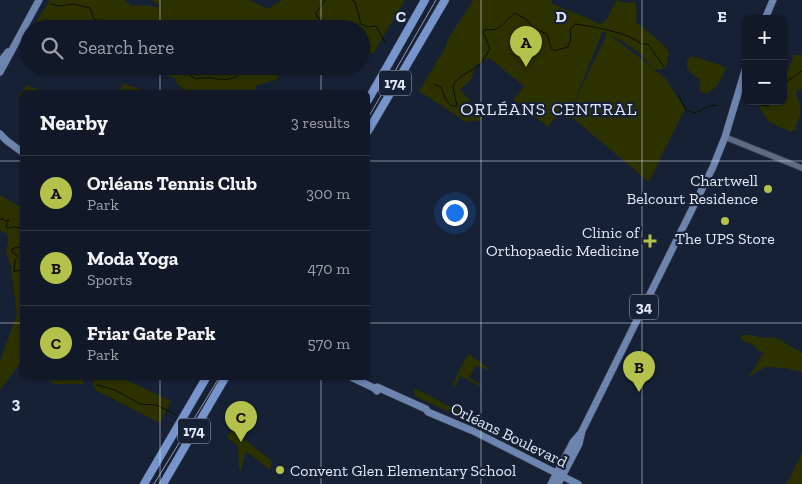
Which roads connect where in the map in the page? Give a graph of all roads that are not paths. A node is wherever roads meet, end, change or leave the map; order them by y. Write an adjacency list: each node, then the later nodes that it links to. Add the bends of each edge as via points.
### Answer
1 (39, 0): 6 (main road)
2 (425, 0): 12 (highway, 174)
3 (445, 0): 13 (highway, 174)
4 (773, 0): 5 (main road)
5 (767, 15)
6 (28, 20)
7 (20, 34): 8 (main road)
8 (13, 46): 9 (main road); 10 (main road)
9 (0, 62)
10 (0, 72)
11 (742, 80): 15 (main road, 34)
12 (370, 96)
13 (370, 128)
14 (0, 134): 16 (main road)
15 (725, 137): 18 (street); 22 (main road, 34, via 582,431 579,444)
16 (4, 140): 17 (main road)
17 (20, 151)
18 (802, 168)
19 (205, 380): 23 (highway, 174)
20 (223, 380): 24 (highway, 174)
21 (357, 380): 22 (main road, Orléans Boulevard, via 407,405 481,435)
22 (559, 475): 25 (main road, 34); 26 (main road, 34); 27 (main road, Orléans Boulevard)
23 (144, 484)
24 (163, 484)
25 (550, 484)
26 (558, 484)
27 (578, 484)

